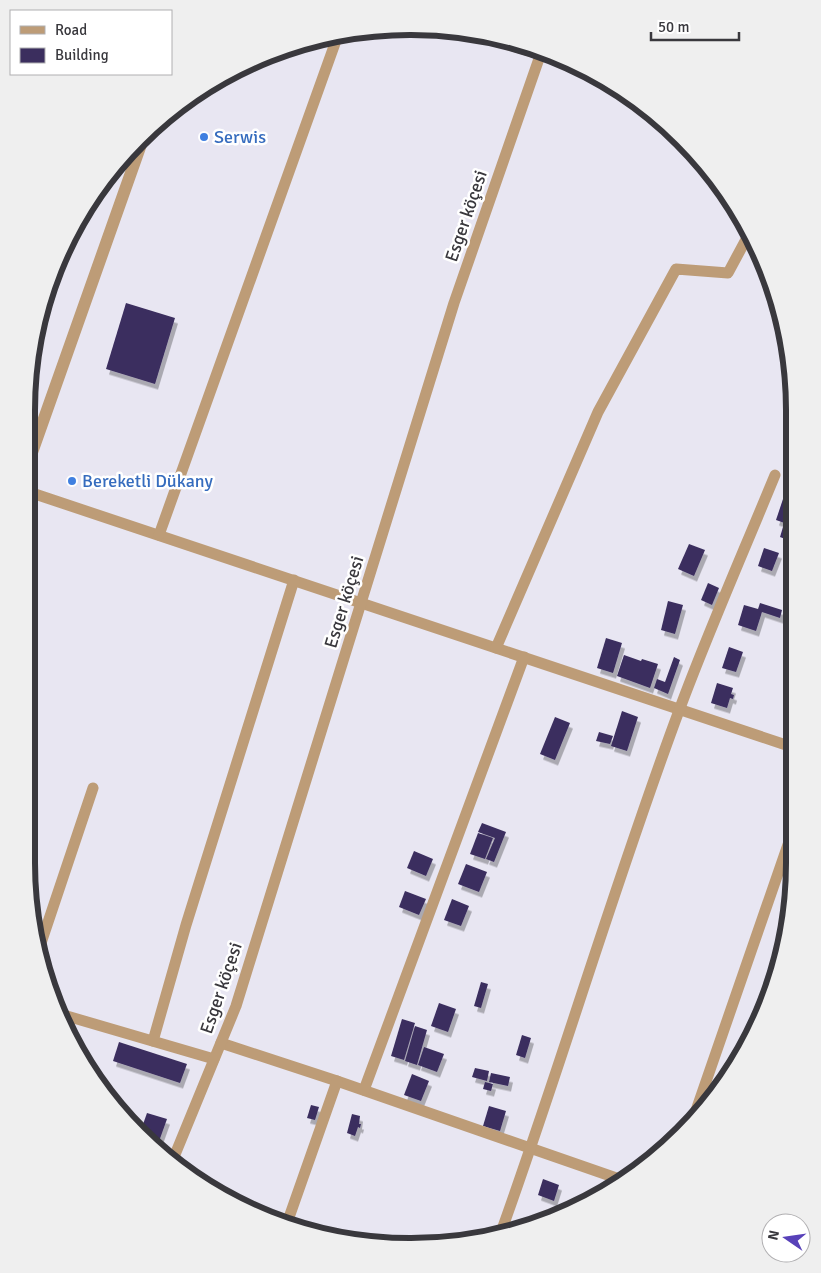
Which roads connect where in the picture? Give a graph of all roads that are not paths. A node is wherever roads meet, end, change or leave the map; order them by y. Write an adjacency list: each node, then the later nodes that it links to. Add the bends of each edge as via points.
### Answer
1 (335, 42): 8 (street)
2 (540, 59): 10 (street, Esger köçesi, via 454,303)
3 (138, 152): 5 (street)
4 (745, 241): 11 (street, via 728,273 676,269 598,412)
5 (35, 443)
6 (775, 475): 13 (street)
7 (35, 494): 8 (street)
8 (159, 536): 9 (street)
9 (294, 580): 10 (street); 19 (street)
10 (362, 603): 11 (street); 20 (street, Esger köçesi, via 236,1006)
11 (496, 648): 12 (street)
12 (524, 657): 13 (street); 23 (street)
13 (680, 709): 14 (street); 25 (street, via 590,965)
14 (786, 745)
15 (93, 788): 17 (street)
16 (786, 850): 24 (street)
17 (43, 938)
18 (69, 1016): 19 (street)
19 (153, 1040): 21 (street)
20 (220, 1044): 21 (street, Esger köçesi); 22 (street)
21 (214, 1059): 26 (street, Esger köçesi)
22 (337, 1081): 23 (street); 28 (street)
23 (364, 1090): 25 (street)
24 (699, 1103)
25 (531, 1148): 27 (street); 29 (street)
26 (175, 1155)
27 (615, 1177)
28 (289, 1218)
29 (503, 1226)

